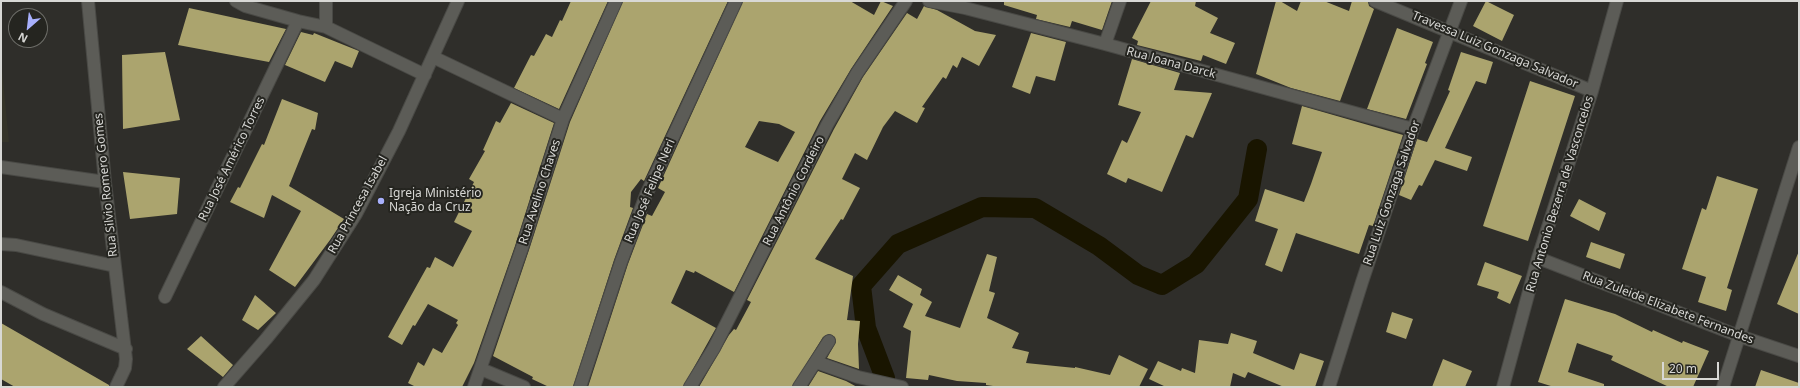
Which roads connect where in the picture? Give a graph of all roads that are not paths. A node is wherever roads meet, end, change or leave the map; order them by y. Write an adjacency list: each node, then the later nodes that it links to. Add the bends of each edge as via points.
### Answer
1 (88, 1): 25 (street, Rua Silvio Romero Gomes)
2 (236, 1): 14 (street)
3 (326, 1): 15 (street)
4 (458, 1): 18 (street, Rua Princesa Isabel)
5 (616, 1): 21 (street, Rua Avelino Chaves)
6 (736, 1): 41 (street, Rua José Felipe Neri, via 646,195)
7 (906, 1): 42 (street, Rua Antônio Cordeiro, via 857,74 827,125 725,328)
8 (929, 1): 13 (street, Rua Joana Darck)
9 (1120, 1): 17 (street)
10 (1375, 1): 16 (street, Travessa Luiz Gonzaga Salvador)
11 (1461, 1): 16 (street, Rua Luiz Gonzaga Salvador)
12 (1617, 1): 20 (street, Rua Antonio Bezerra de Vasconcelos)
13 (966, 5): 17 (street, Rua Joana Darck)
14 (298, 21): 15 (street); 30 (street, Rua José Américo Torres)
15 (326, 27): 19 (street)
16 (1450, 31): 20 (street, Travessa Luiz Gonzaga Salvador); 22 (street, Rua Luiz Gonzaga Salvador)
17 (1105, 44): 22 (street, Rua Joana Darck)
18 (433, 57): 19 (street, Rua Princesa Isabel); 21 (street)
19 (425, 76): 38 (street, Rua Princesa Isabel, via 356,214 314,280)
20 (1592, 91): 27 (street, Rua Antonio Bezerra de Vasconcelos)
21 (563, 119): 36 (street, Rua Avelino Chaves)
22 (1413, 129): 45 (street, Rua Luiz Gonzaga Salvador)
23 (1799, 148): 31 (street)
24 (1, 168): 25 (street)
25 (105, 182): 28 (street, Rua Silvio Romero Gomes)
26 (1, 244): 28 (street)
27 (1538, 258): 31 (street, Rua Zuleide Elizabete Fernandes); 46 (street, Rua Antonio Bezerra de Vasconcelos)
28 (115, 266): 33 (street, Rua Silvio Romero Gomes)
29 (1, 292): 33 (street, via 49,317)
30 (165, 297)
31 (1739, 336): 34 (street, Rua Zuleide Elizabete Fernandes); 47 (street)
32 (829, 341): 35 (street)
33 (126, 349): 37 (street, Rua Silvio Romero Gomes, via 125,368)
34 (1799, 356)
35 (816, 362): 43 (street); 44 (street, via 858,377)
36 (481, 369): 39 (street, Rua Avelino Chaves); 40 (street)
37 (116, 387)
38 (224, 387)
39 (474, 387)
40 (524, 387)
41 (580, 387)
42 (690, 387)
43 (799, 387)
44 (902, 387)
45 (1329, 387)
46 (1502, 387)
47 (1723, 387)

